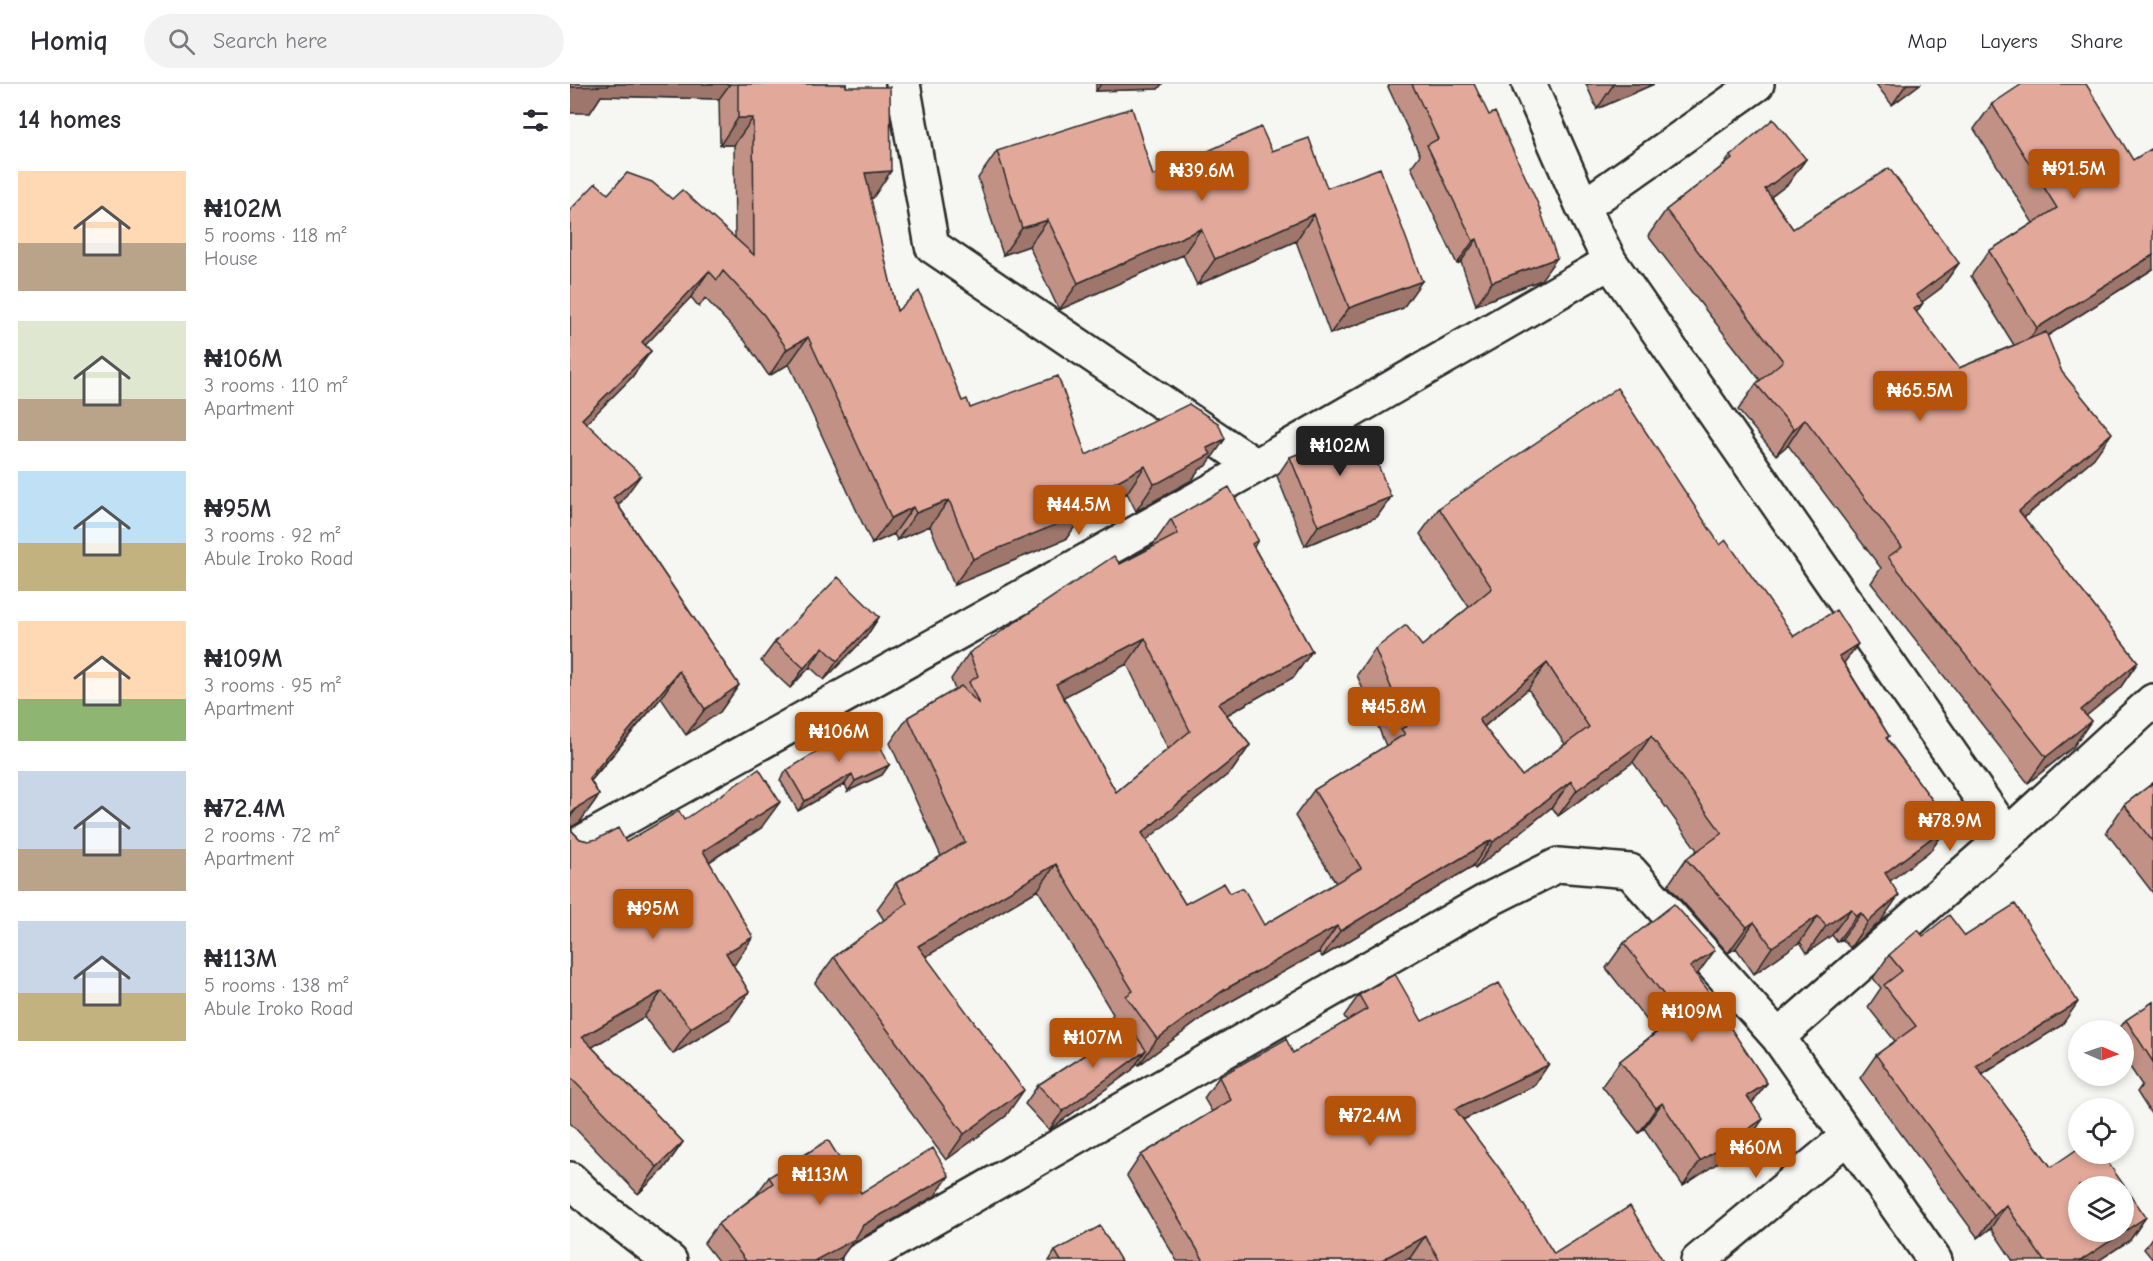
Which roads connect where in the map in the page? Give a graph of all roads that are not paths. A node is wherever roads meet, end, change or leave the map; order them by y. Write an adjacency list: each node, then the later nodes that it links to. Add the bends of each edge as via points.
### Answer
1 (903, 84): 6 (street, via 932,246)
2 (1529, 84): 4 (street)
3 (1757, 84): 4 (street)
4 (1583, 207): 5 (street)
5 (1610, 262): 6 (street); 8 (street)
6 (1257, 466): 9 (street)
7 (2153, 700): 8 (street)
8 (2007, 835): 10 (street)
9 (570, 849)
10 (1778, 1037): 11 (street); 14 (street, via 1630,871 1558,865 1486,901)
11 (1847, 1137): 15 (street); 16 (street)
12 (570, 1179): 13 (street)
13 (670, 1261)
14 (859, 1261)
15 (1698, 1261)
16 (1935, 1261)

